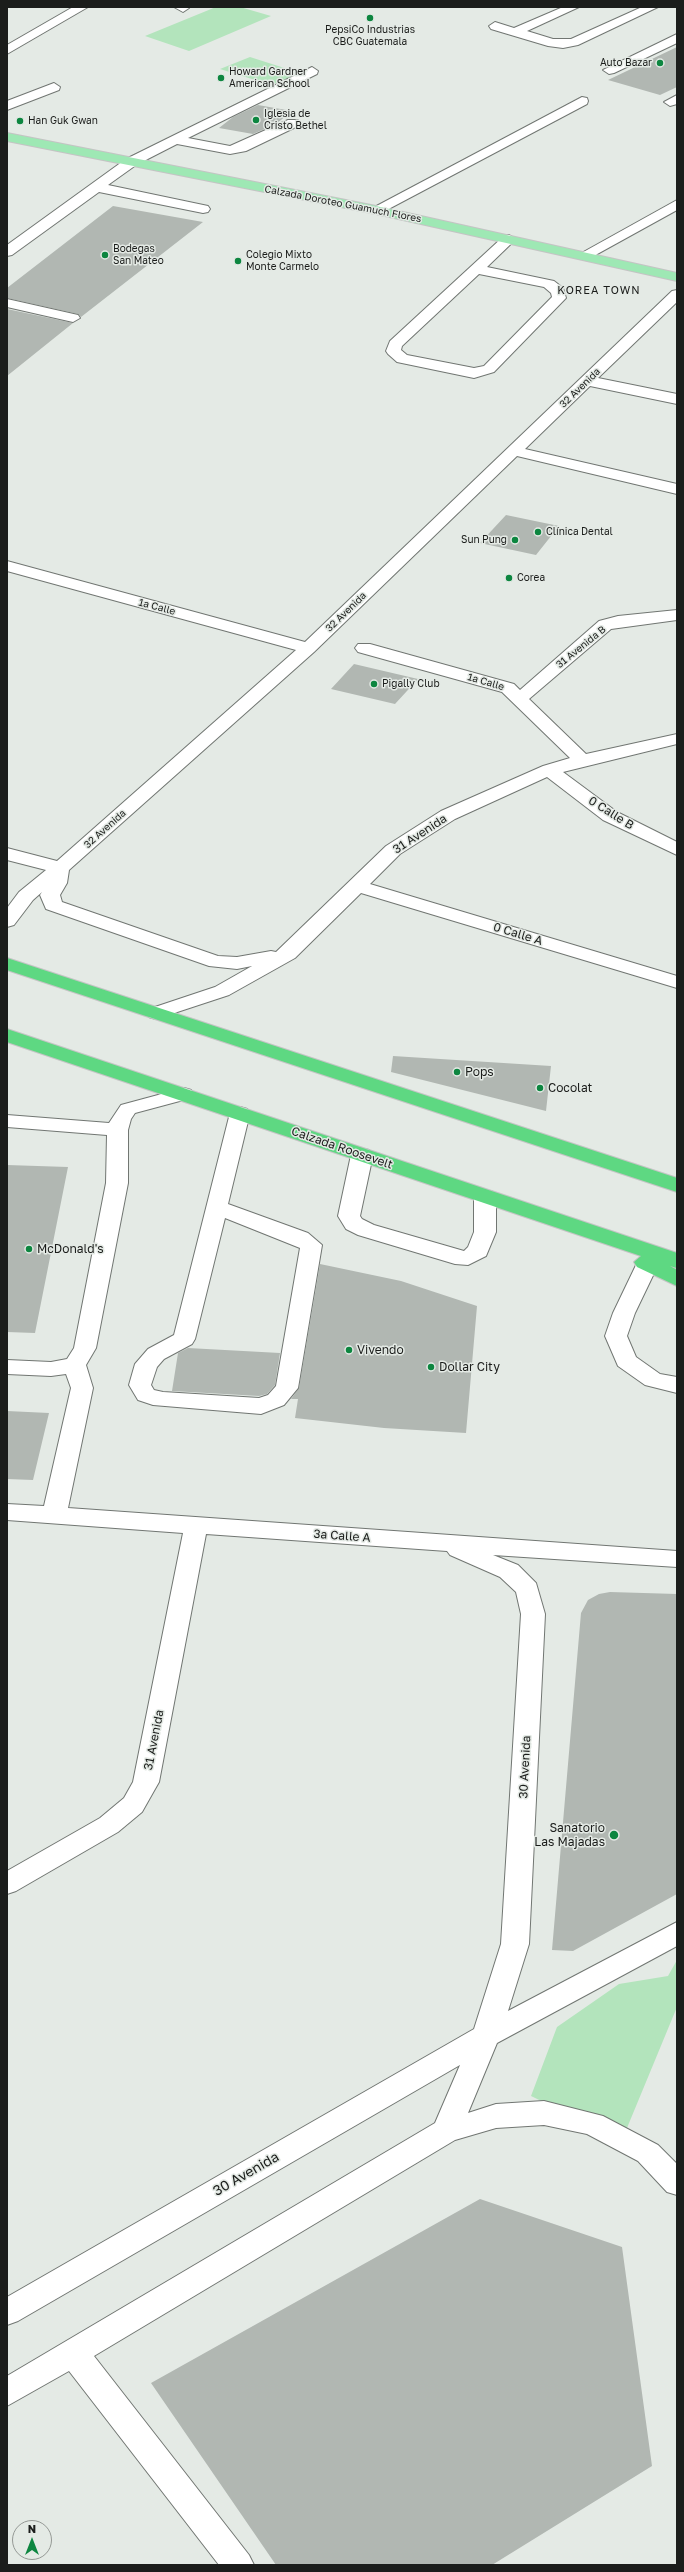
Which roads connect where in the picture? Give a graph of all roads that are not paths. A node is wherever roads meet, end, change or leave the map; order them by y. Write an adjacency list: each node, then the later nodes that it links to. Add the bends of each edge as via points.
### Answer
1 (82, 7): 7 (street)
2 (573, 7): 5 (street)
3 (652, 7): 5 (street, via 574,42 552,44)
4 (495, 26): 5 (street)
5 (515, 32)
6 (677, 38): 8 (street)
7 (7, 50)
8 (609, 70)
9 (312, 71): 15 (street)
10 (54, 87): 12 (street)
11 (582, 101): 20 (street)
12 (7, 106)
13 (293, 123): 15 (street, via 241,148 230,150)
14 (7, 137): 16 (main road, Calzada Doroteo Guamuch Flores)
15 (175, 140): 16 (street)
16 (131, 162): 17 (street); 20 (main road, Calzada Doroteo Guamuch Flores)
17 (97, 187): 19 (street); 22 (street)
18 (677, 204): 23 (street)
19 (203, 209)
20 (376, 210): 21 (main road, Calzada Doroteo Guamuch Flores)
21 (509, 238): 23 (main road, Calzada Doroteo Guamuch Flores); 24 (street)
22 (7, 252)
23 (585, 255): 25 (main road, Calzada Doroteo Guamuch Flores)
24 (476, 269): 24 (street, via 395,344 393,351 402,359 474,374 489,369 559,298 558,291 549,284)
25 (677, 277)
26 (677, 294): 29 (street, 32 Avenida)
27 (7, 302): 28 (street)
28 (73, 318)
29 (588, 381): 30 (street); 31 (street, 32 Avenida)
30 (677, 399)
31 (514, 451): 32 (street); 35 (street, 32 Avenida)
32 (677, 489)
33 (9, 569): 35 (street, 1a Calle)
34 (677, 614): 37 (street, 31 Avenida B, via 605,625)
35 (308, 648): 43 (street, 32 Avenida)
36 (364, 648): 37 (street, 1a Calle, via 508,688)
37 (519, 699): 39 (street, 1a Calle)
38 (677, 739): 39 (street, 31 Avenida)
39 (582, 760): 40 (street, 31 Avenida)
40 (549, 770): 41 (street, 0 Calle B, via 610,816); 44 (street, 31 Avenida, via 448,815 393,850)
41 (677, 849)
42 (7, 854): 43 (street)
43 (60, 868): 45 (street, 32 Avenida, via 26,896); 46 (street, via 58,884 50,895 53,905 216,962 237,963)
44 (358, 886): 46 (street, 31 Avenida); 48 (street, 0 Calle A)
45 (7, 921)
46 (288, 954): 49 (street, 31 Avenida, via 222,991)
47 (7, 964): 49 (highway)
48 (677, 982)
49 (156, 1013): 56 (highway)
50 (7, 1035): 51 (highway, Calzada Roosevelt)
51 (184, 1094): 52 (highway, Calzada Roosevelt); 54 (street, via 128,1109 121,1118)
52 (240, 1113): 55 (highway, Calzada Roosevelt); 58 (street)
53 (7, 1121): 54 (street)
54 (118, 1130): 63 (street, via 117,1183 85,1348)
55 (362, 1155): 57 (highway, Calzada Roosevelt); 57 (street, via 349,1216 354,1224 366,1230 455,1257 468,1258 478,1251 485,1232)
56 (677, 1184)
57 (485, 1197): 59 (highway, Calzada Roosevelt)
58 (217, 1207): 58 (street, via 184,1339 156,1354 146,1364 140,1385 146,1396 161,1400 261,1406 276,1400 287,1388 311,1245 300,1238)
59 (572, 1226): 60 (highway, Calzada Roosevelt); 61 (highway)
60 (677, 1262)
61 (648, 1263): 62 (highway); 65 (street, via 616,1336 626,1361 653,1380)
62 (677, 1279)
63 (75, 1365): 64 (street, via 51,1369); 67 (street, via 82,1388)
64 (7, 1367)
65 (677, 1385)
66 (7, 1512): 67 (street, 3a Calle A)
67 (54, 1516): 68 (street, 3a Calle A)
68 (196, 1526): 69 (street, 3a Calle A); 71 (street, 31 Avenida, via 146,1782 133,1805 108,1825)
69 (445, 1542): 70 (street, 3a Calle A); 73 (street, 30 Avenida, via 509,1571 527,1588 533,1614 515,1944)
70 (677, 1559)
71 (7, 1884)
72 (677, 1933): 73 (street, 30 Avenida)
73 (486, 2036): 74 (street, 30 Avenida); 76 (street, 30 Avenida)
74 (446, 2131): 75 (street, via 496,2116 544,2113 593,2124 648,2153); 77 (street)
75 (677, 2182)
76 (7, 2312)
77 (74, 2352): 78 (street); 79 (street)
78 (7, 2392)
79 (238, 2565)

